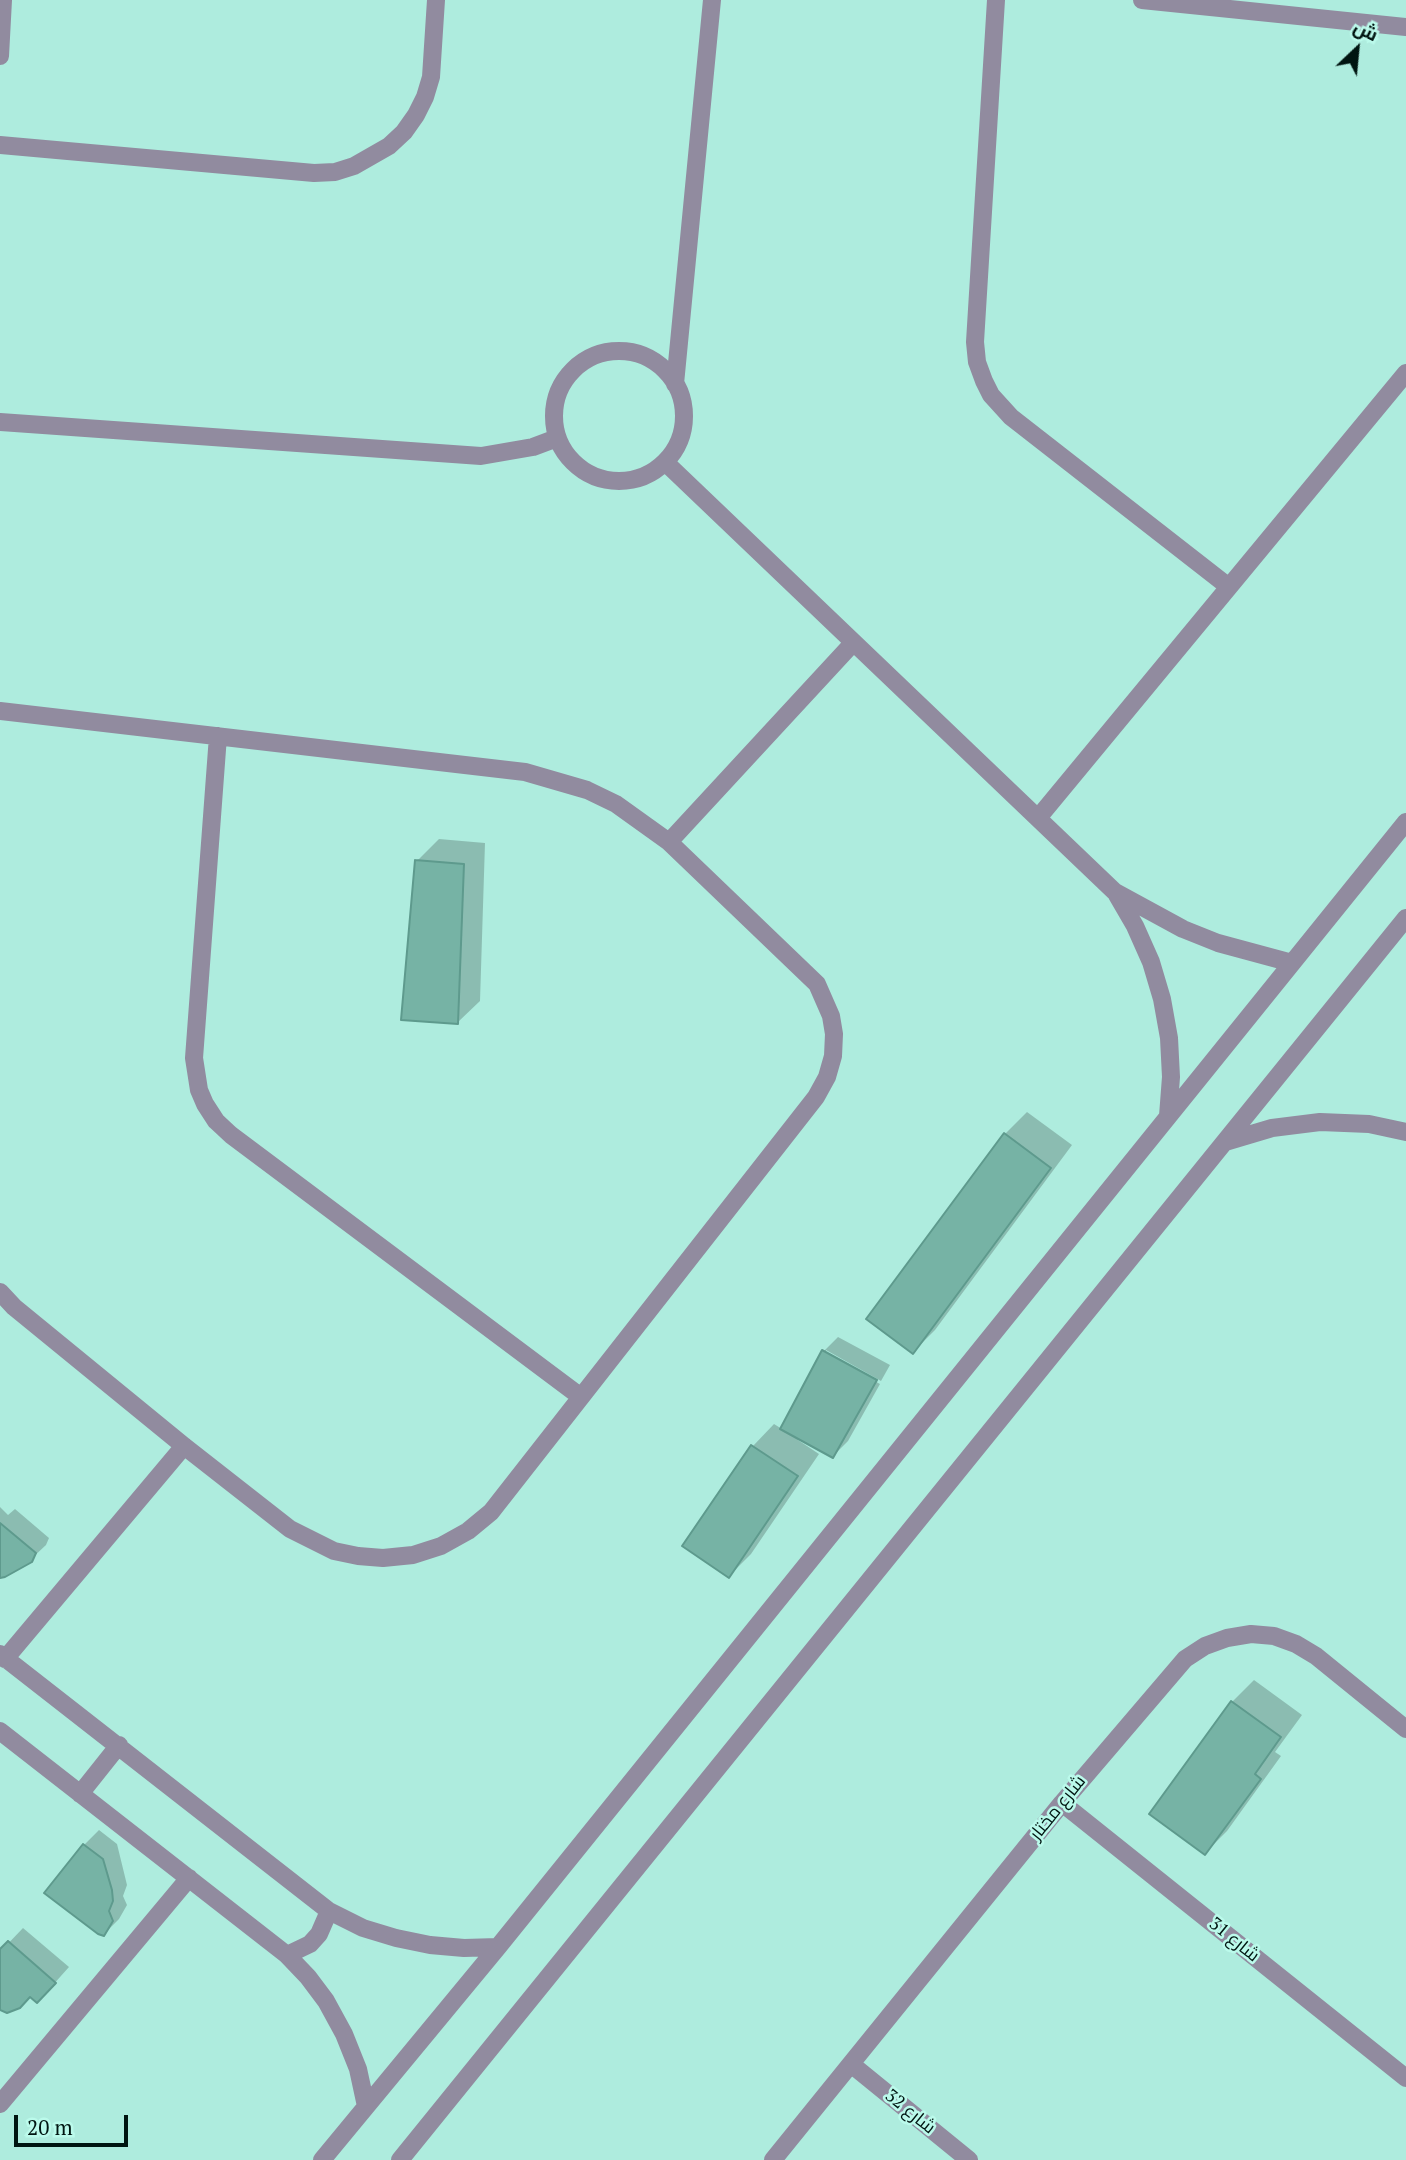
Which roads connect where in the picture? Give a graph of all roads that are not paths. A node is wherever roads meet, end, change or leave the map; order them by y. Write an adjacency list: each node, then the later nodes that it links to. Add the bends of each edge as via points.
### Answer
1 (4, 0): 7 (street)
2 (436, 0): 8 (street, via 430,77 421,106 389,146 354,166 314,173)
3 (712, 0): 10 (street)
4 (996, 0): 14 (street, via 975,342 984,381 1011,417)
5 (1142, 0): 6 (street)
6 (1406, 27)
7 (0, 56)
8 (0, 145)
9 (1406, 373): 14 (street)
10 (676, 384): 12 (street, via 657,363 632,352 604,352 579,363 561,384 557,397 553,411); 13 (street, via 684,410 681,438)
11 (0, 422): 12 (street, via 481,456)
12 (557, 438): 13 (street, via 570,461 592,476 618,481 644,477)
13 (665, 462): 15 (street)
14 (1229, 587): 18 (street)
15 (853, 643): 18 (street); 20 (street)
16 (0, 711): 17 (street)
17 (218, 736): 20 (street, via 536,774 616,804); 28 (street, via 194,1058 198,1090 205,1104 231,1135)
18 (1038, 818): 21 (street)
19 (1406, 822): 23 (street)
20 (668, 842): 28 (street, via 817,984 831,1016 833,1056 816,1097)
21 (1115, 892): 23 (street, via 1183,929); 24 (street, via 1151,962 1162,999 1169,1038)
22 (1406, 918): 26 (street)
23 (1292, 963): 24 (street)
24 (1168, 1116): 38 (street)
25 (1406, 1132): 26 (street, via 1369,1124 1320,1122 1272,1128)
26 (1225, 1142): 45 (street)
27 (0, 1292): 29 (street)
28 (581, 1397): 29 (street, via 491,1512 441,1546 412,1555 358,1556 311,1541)
29 (184, 1446): 30 (street)
30 (3, 1657): 33 (street)
31 (1406, 1730): 35 (street, شارع مختار, via 1296,1644 1251,1634 1227,1638 1185,1659)
32 (0, 1731): 34 (street)
33 (119, 1745): 34 (street); 37 (street)
34 (80, 1794): 36 (street)
35 (1062, 1802): 40 (street, شارع مختار); 41 (street, شارع 31)
36 (189, 1878): 39 (street); 42 (street)
37 (329, 1911): 38 (street, via 396,1938 464,1948); 39 (street, via 310,1944)
38 (498, 1947): 43 (street)
39 (287, 1955): 43 (street, via 308,1976 344,2034)
40 (851, 2064): 46 (street, شارع مختار); 47 (street, شارع 32)
41 (1406, 2078)
42 (1, 2102)
43 (366, 2106): 44 (street)
44 (327, 2158)
45 (400, 2160)
46 (773, 2160)
47 (969, 2160)

